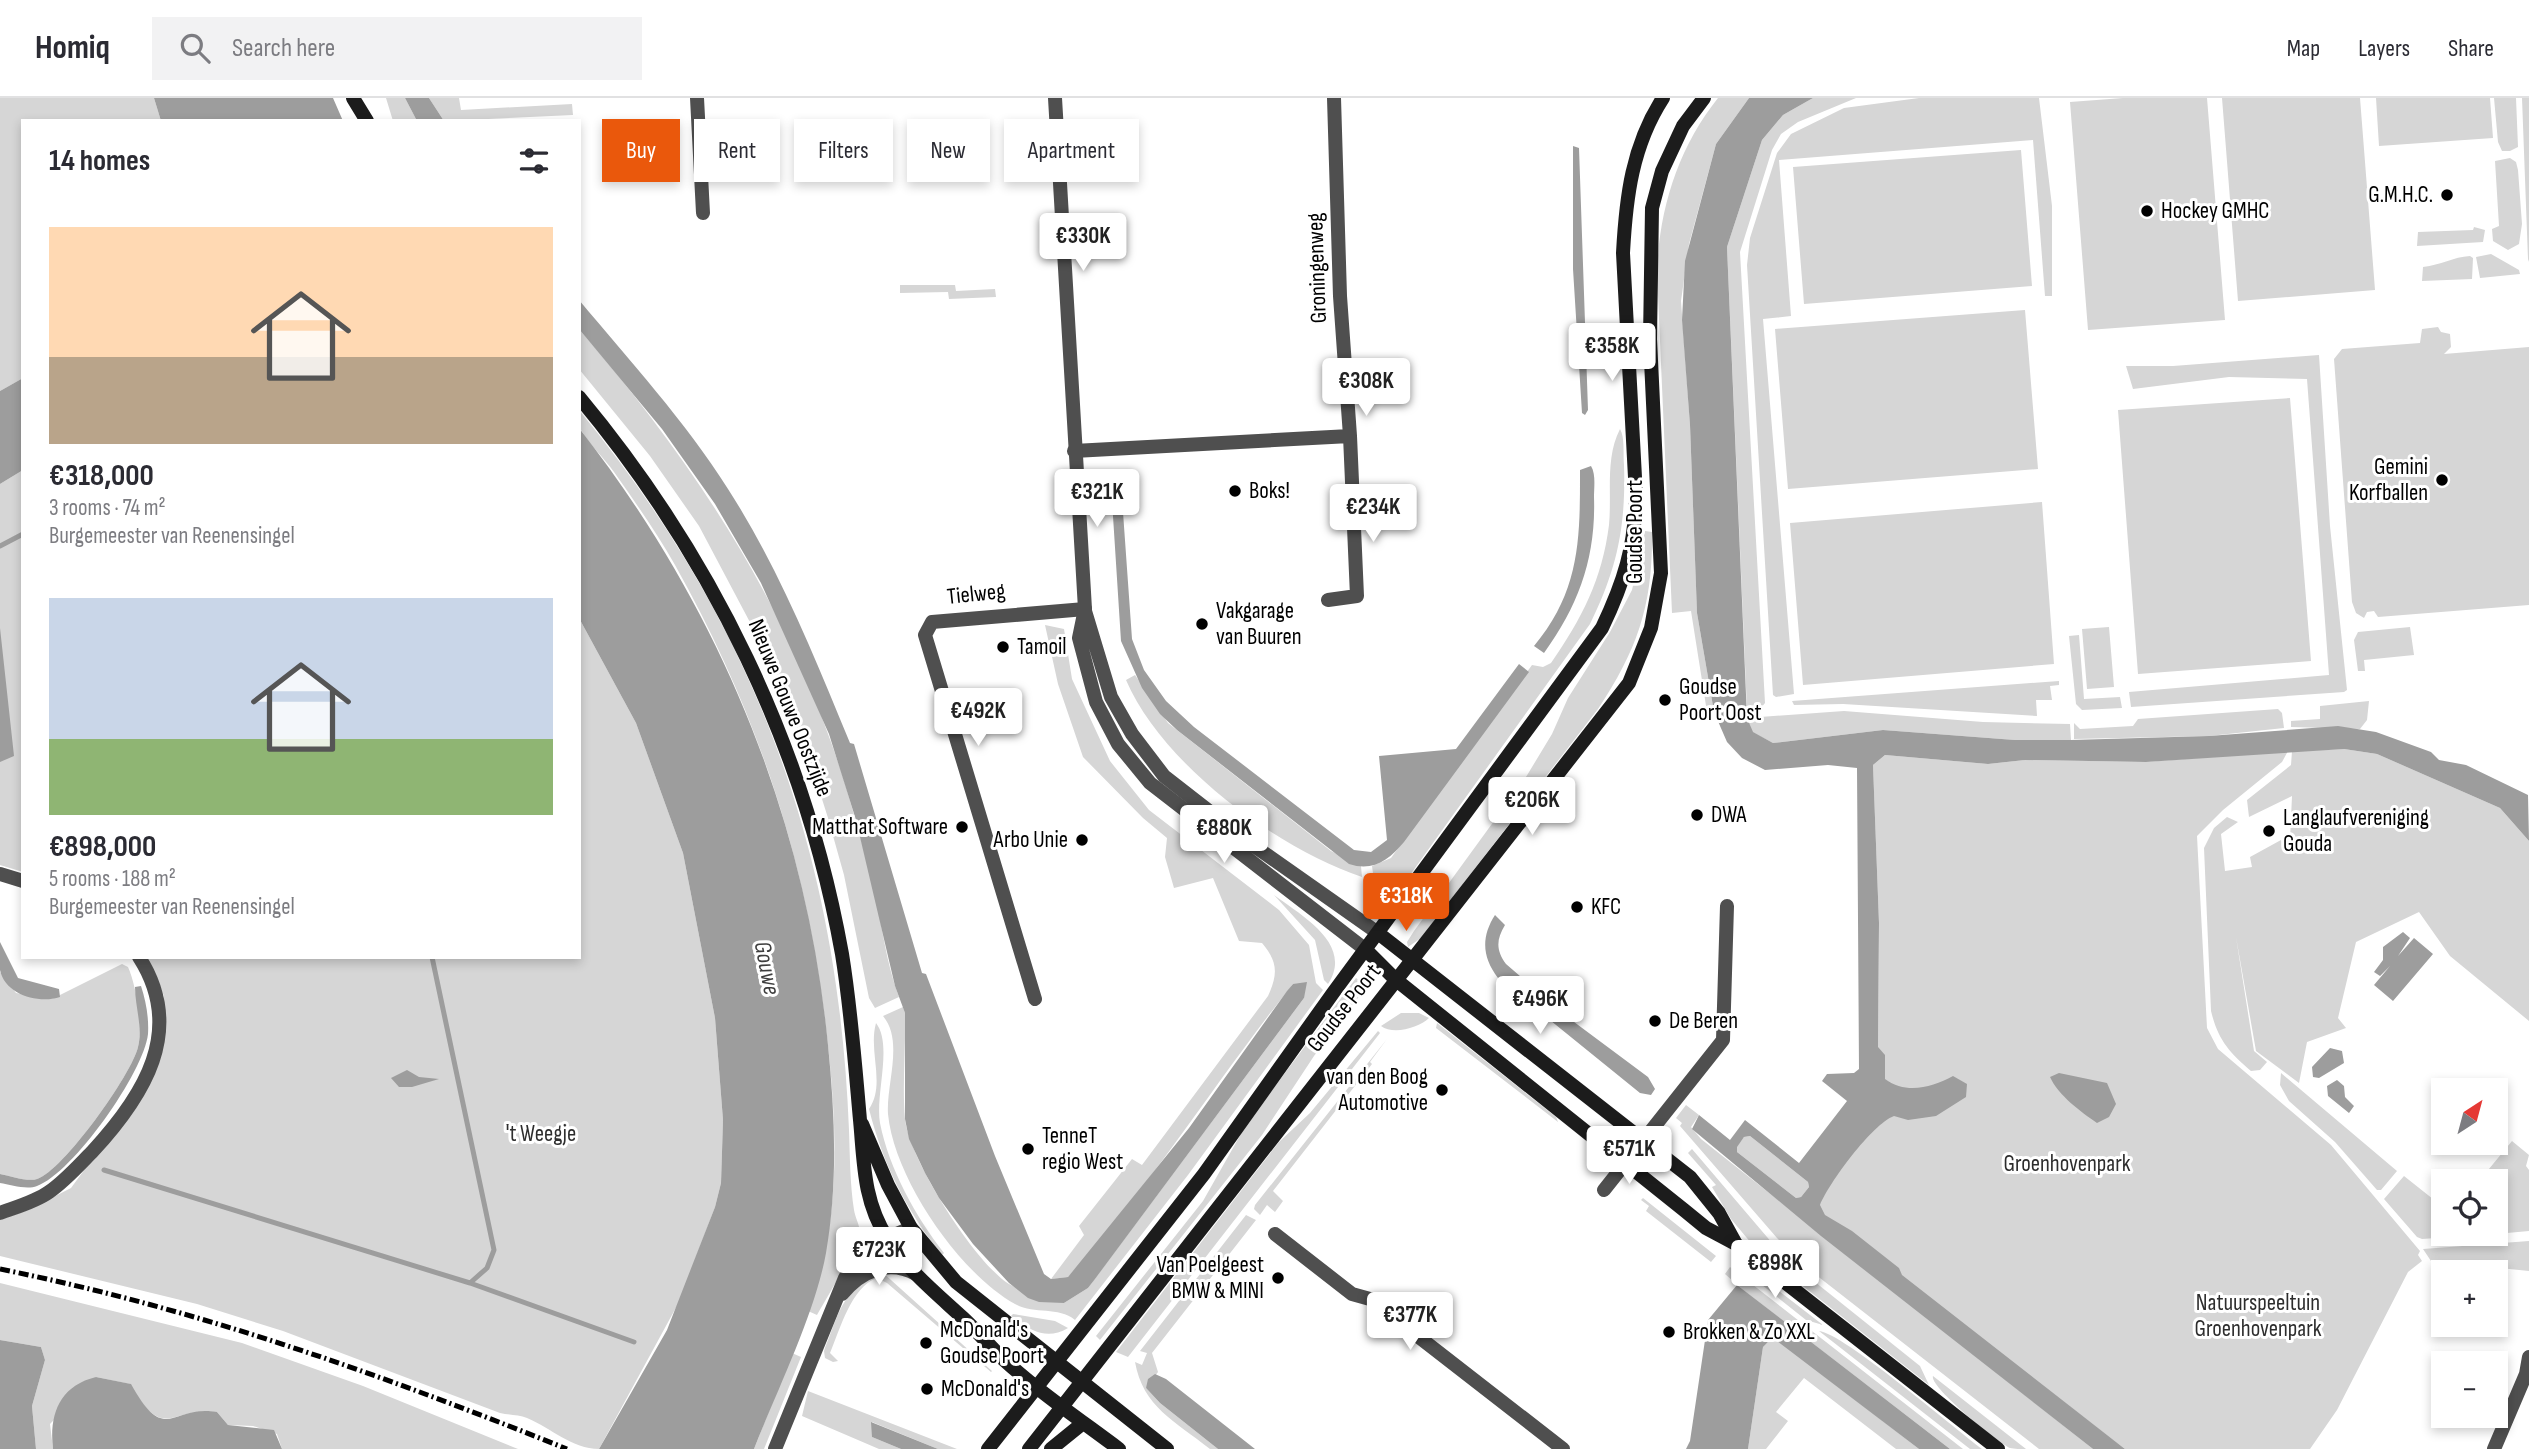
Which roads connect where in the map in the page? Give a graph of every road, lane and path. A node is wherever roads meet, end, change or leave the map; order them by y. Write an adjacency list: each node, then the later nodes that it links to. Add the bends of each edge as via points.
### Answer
1 (353, 98): 8 (main road)
2 (359, 98): 9 (main road)
3 (697, 98): 10 (street)
4 (1055, 98): 13 (street)
5 (1334, 98): 12 (street, Groningenweg)
6 (1663, 98): 19 (main road, Goudse Poort, via 1635,158 1625,214 1623,253 1636,496 1635,535 1618,595 1602,628)
7 (1704, 98): 22 (main road, Goudse Poort, via 1662,171 1652,208 1650,339 1662,558 1651,628 1629,683 1606,717)
8 (365, 119)
9 (366, 119)
10 (703, 213)
11 (581, 399): 25 (main road, Nieuwe Gouwe Oostzijde, via 630,459 685,542 729,617 783,739 832,904 847,990)
12 (1350, 436): 13 (street); 14 (street, Groningenweg, via 1357,597)
13 (1074, 451): 15 (street)
14 (1328, 600)
15 (1085, 610): 19 (street, via 1111,696 1164,776); 20 (street, via 1079,638 1096,702 1118,744 1150,783); 24 (street, Tielweg, via 932,622 925,635)
16 (0, 874): 17 (street)
17 (21, 880)
18 (1727, 906): 26 (street, via 1723,1040)
19 (1378, 933): 20 (main road, Goudse Poort); 22 (main road)
20 (1366, 950): 23 (main road); 37 (main road, Goudse Poort, via 1204,1174)
21 (140, 959): 29 (street, via 158,999 160,1030 153,1064 114,1125 61,1182)
22 (1412, 961): 23 (main road, Goudse Poort); 26 (main road)
23 (1395, 979): 27 (main road); 38 (main road, Goudse Poort)
24 (1035, 999)
25 (860, 1120): 30 (main road, Nieuwe Gouwe Oostzijde); 32 (main road, Nieuwe Gouwe Oostzijde, via 861,1165)
26 (1645, 1139): 27 (street); 33 (main road, via 1702,1189)
27 (1625, 1162): 28 (street); 33 (main road, via 1706,1228)
28 (1604, 1190)
29 (0, 1213)
30 (911, 1228): 32 (street, Nieuwe Gouwe Oostzijde); 37 (main road, Nieuwe Gouwe Oostzijde, via 956,1282)
31 (1276, 1234): 48 (street, via 1352,1294 1370,1299)
32 (887, 1238): 34 (main road, Nieuwe Gouwe Oostzijde); 35 (street, Nieuwe Gouwe Oostzijde, via 860,1252)
33 (1736, 1244): 49 (main road)
34 (920, 1277): 35 (street, Nieuwe Gouwe Oostzijde, via 907,1269 868,1271); 39 (main road, Nieuwe Gouwe Oostzijde)
35 (839, 1298): 42 (street, Nieuwe Gouwe Oostzijde)
36 (2529, 1357): 50 (street)
37 (1055, 1361): 38 (main road, Nieuwe Gouwe Oostzijde); 39 (main road)
38 (1079, 1381): 40 (main road, Goudse Poort); 47 (main road, Nieuwe Gouwe Oostzijde)
39 (1035, 1387): 40 (main road, Nieuwe Gouwe Oostzijde); 43 (main road)
40 (1060, 1407): 41 (main road, Nieuwe Gouwe Oostzijde); 44 (main road)
41 (1083, 1423): 45 (main road); 46 (main road, Nieuwe Gouwe Oostzijde)
42 (775, 1449)
43 (988, 1449)
44 (1029, 1449)
45 (1051, 1449)
46 (1119, 1449)
47 (1167, 1449)
48 (1563, 1449)
49 (1998, 1449)
50 (2494, 1449)

